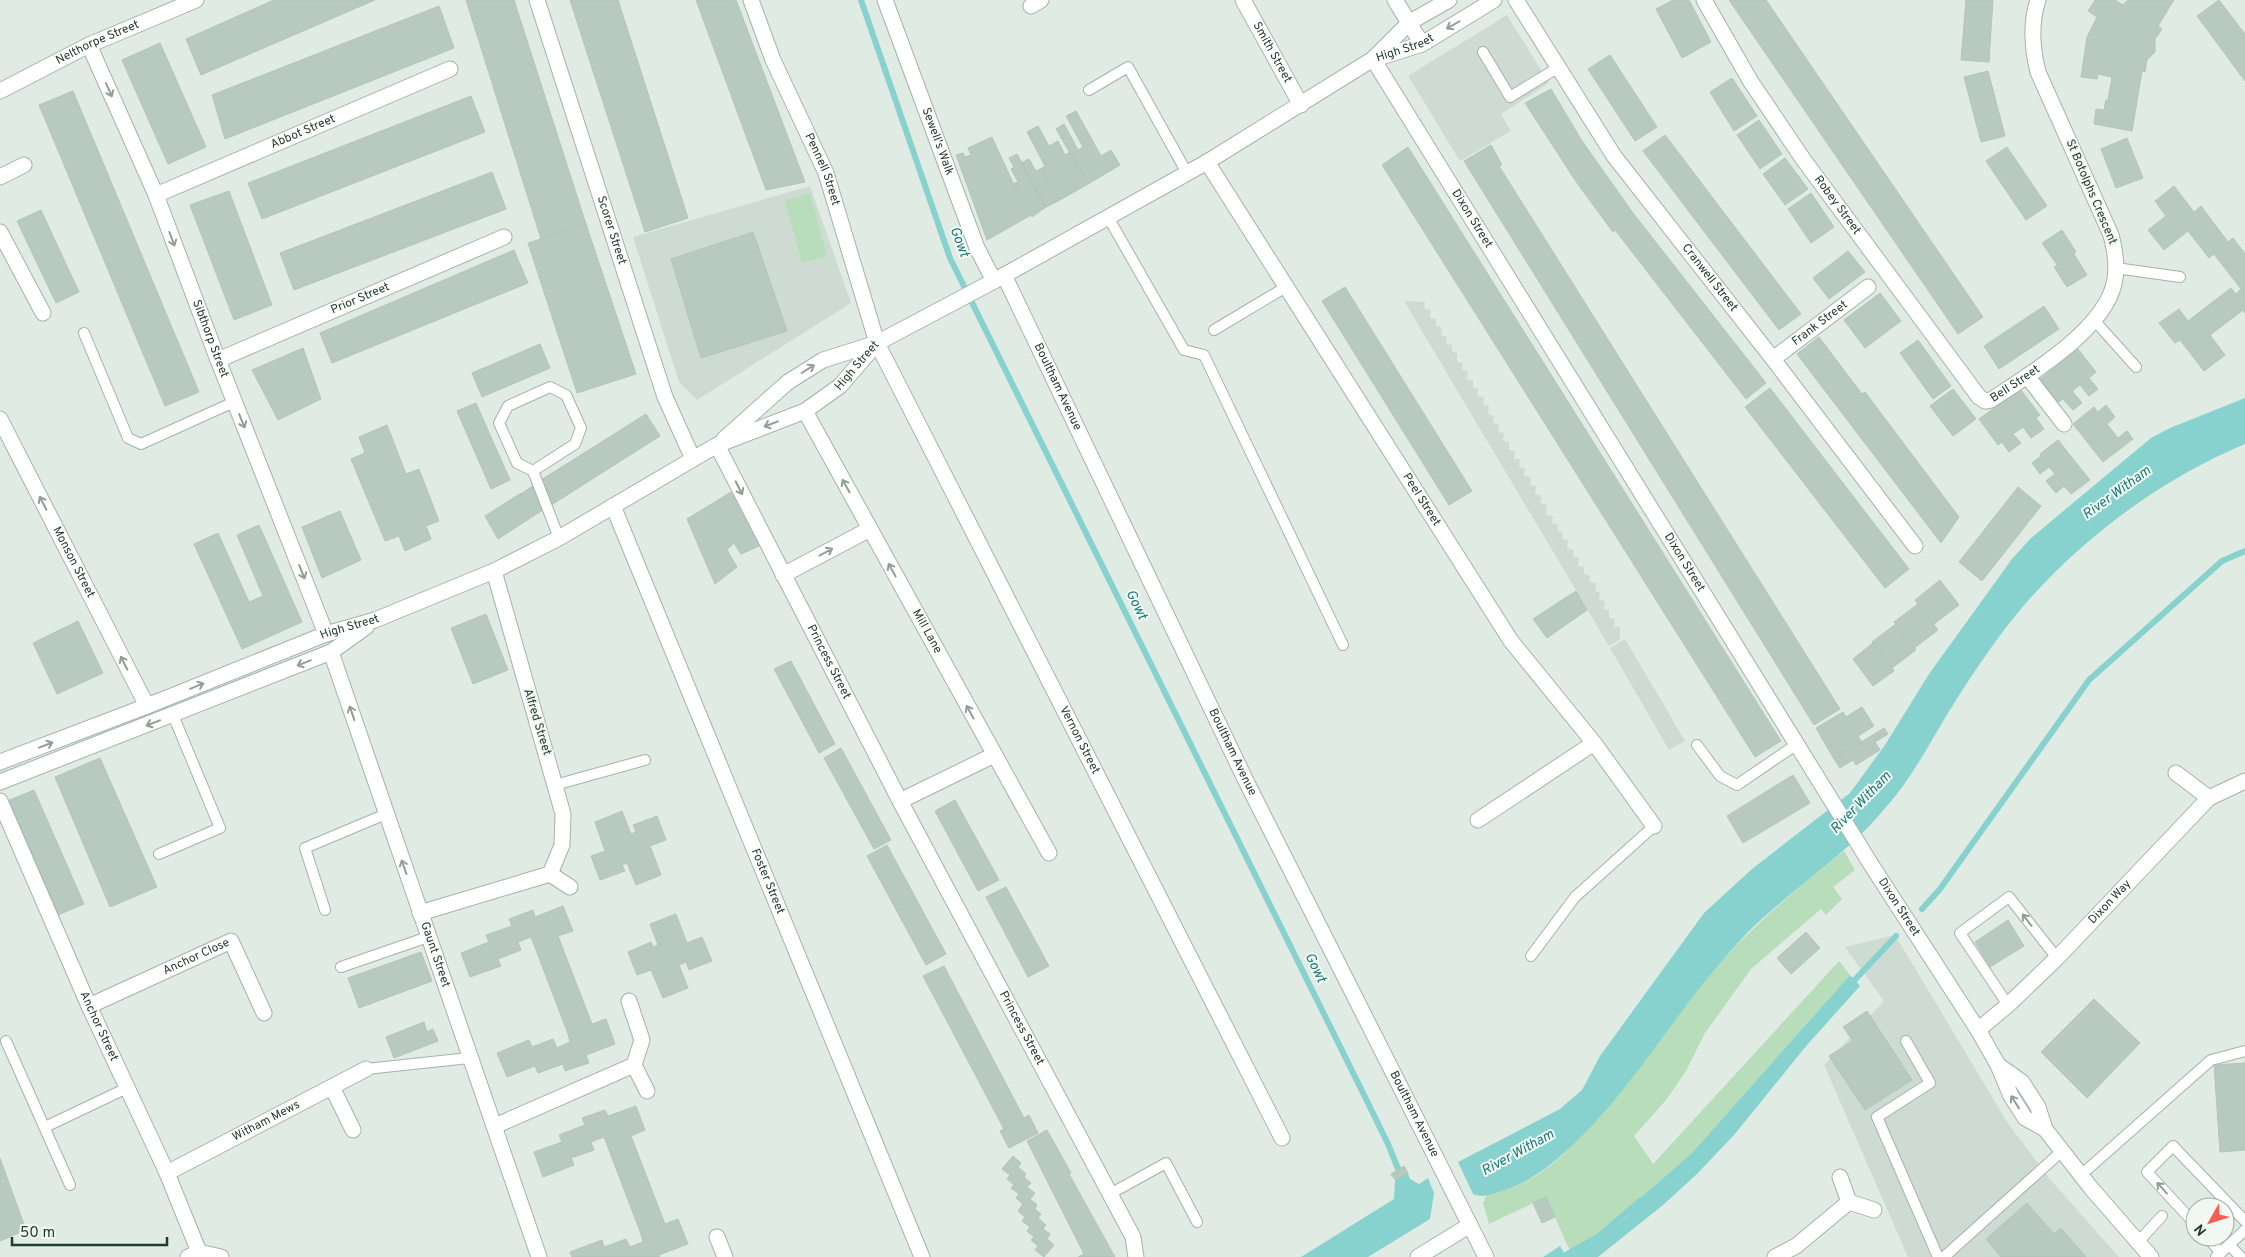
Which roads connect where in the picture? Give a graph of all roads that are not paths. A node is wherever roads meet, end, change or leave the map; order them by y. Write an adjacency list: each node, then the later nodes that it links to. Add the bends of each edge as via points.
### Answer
1 (196, 0): 14 (street, Nelthorpe Street)
2 (536, 0): 52 (street, Scorer Street, via 665,397)
3 (751, 0): 40 (street, Pennell Street, via 773,60 826,173)
4 (885, 0): 33 (street, Sewell's Walk, via 977,248)
5 (1243, 0): 21 (street, Smith Street)
6 (1395, 0): 12 (street)
7 (1449, 0): 12 (street, High Street)
8 (1494, 0): 13 (street, High Street, one-way to 13)
9 (1516, 0): 17 (street, Cranwell Street)
10 (1704, 0): 46 (street, Robey Street, via 1751,82 1803,160 1979,397)
11 (2038, 0): 31 (street, St Botolphs Crescent, via 2032,48 2038,72 2111,235)
12 (1410, 22): 13 (street); 16 (street, High Street)
13 (1422, 44): 16 (street, High Street)
14 (89, 45): 20 (street, Nelthorpe Street); 26 (street, Sibthorp Street, one-way to 26)
15 (1483, 52): 17 (lane, via 1510,97)
16 (1373, 59): 21 (street); 67 (street, Dixon Street)
17 (1560, 67): 41 (street, Cranwell Street, via 1614,156)
18 (450, 68): 26 (street, Abbot Street)
19 (1089, 90): 24 (lane, via 1128,67)
20 (0, 91)
21 (1301, 104): 22 (street)
22 (1207, 162): 24 (street); 34 (street, Peel Street)
23 (24, 165): 25 (street)
24 (1187, 173): 27 (street)
25 (0, 177)
26 (156, 195): 42 (street, Sibthorp Street, one-way to 42)
27 (1108, 217): 33 (street); 62 (lane, via 1184,350 1204,355)
28 (0, 232): 30 (street)
29 (504, 237): 42 (street, Prior Street)
30 (6, 259): 36 (street)
31 (2116, 268): 32 (lane); 37 (street, St Botolphs Crescent, via 2108,299)
32 (2180, 277)
33 (995, 280): 40 (street); 124 (street, Boultham Avenue)
34 (1286, 287): 38 (lane); 66 (street, Peel Street, via 1511,641)
35 (1868, 287): 41 (street, Frank Street)
36 (43, 313)
37 (2094, 320): 43 (street, St Botolphs Crescent); 44 (lane)
38 (1214, 330)
39 (84, 333): 47 (lane, via 128,438 141,444)
40 (877, 343): 48 (street, High Street, via 840,386); 51 (street, High Street, one-way to 40, via 788,382 823,360); 109 (street, Vernon Street)
41 (1773, 359): 57 (street, Cranwell Street)
42 (218, 360): 47 (street, Sibthorp Street)
43 (2045, 363): 45 (street, Bell Street)
44 (2136, 367)
45 (2027, 376): 46 (street, Bell Street, via 1991,400); 50 (street)
46 (1985, 400)
47 (234, 402): 61 (street, Sibthorp Street, one-way to 61)
48 (805, 411): 51 (street, High Street, one-way to 51); 55 (street, Mill Lane, one-way to 48)
49 (0, 419): 64 (street, Monson Street, one-way to 49)
50 (2064, 424)
51 (717, 445): 52 (street); 59 (street, Princess Street, one-way to 59)
52 (693, 459): 54 (street)
53 (533, 471): 53 (lane, via 575,444 581,428 566,395 550,387 508,406 499,423 517,463); 56 (lane)
54 (613, 506): 56 (street); 137 (street, Foster Street)
55 (870, 529): 59 (street, one-way to 55); 69 (street, Mill Lane, one-way to 55)
56 (559, 538): 58 (street)
57 (1915, 546)
58 (494, 571): 60 (street); 75 (street, Alfred Street)
59 (783, 575): 78 (street, Princess Street)
60 (375, 620): 61 (street, High Street); 63 (street, High Street)
61 (326, 634): 64 (street, High Street, one-way to 61)
62 (1343, 645)
63 (331, 652): 65 (street, High Street, one-way to 65); 79 (street, Gaunt Street, one-way to 63)
64 (147, 706): 71 (street, High Street, one-way to 64)
65 (173, 715): 74 (street, High Street, one-way to 74); 83 (lane, via 220,828)
66 (1594, 743): 80 (street); 81 (street, Peel Street)
67 (1797, 744): 68 (lane, via 1737,785 1720,776); 96 (street, Dixon Street)
68 (1697, 745)
69 (994, 755): 78 (street); 82 (street, Mill Lane)
70 (646, 760): 75 (lane)
71 (0, 762)
72 (2176, 773): 76 (street)
73 (2245, 781): 76 (street, Dixon Way)
74 (0, 782)
75 (555, 785): 84 (street, Alfred Street, via 564,814 562,845)
76 (2209, 798): 90 (street, Dixon Way)
77 (0, 801): 94 (street, Anchor Street)
78 (900, 801): 115 (street, Princess Street)
79 (386, 814): 86 (lane, via 305,848); 87 (street, Gaunt Street, one-way to 79)
80 (1478, 820)
81 (1654, 826): 89 (lane, via 1575,897)
82 (1049, 853)
83 (159, 854)
84 (550, 874): 85 (street); 87 (street)
85 (570, 887)
86 (325, 910)
87 (420, 913): 88 (street, Gaunt Street)
88 (428, 937): 91 (lane); 100 (street, Gaunt Street)
89 (1531, 956)
90 (2057, 958): 93 (street, Dixon Way); 93 (lane, one-way to 93, via 2009,897 1960,933)
91 (342, 967)
92 (629, 1001): 101 (street, via 642,1040)
93 (2008, 1005): 96 (street, Dixon Way)
94 (89, 1006): 95 (street, Anchor Close, via 231,941); 104 (street, Anchor Street)
95 (264, 1013)
96 (1978, 1030): 110 (street, Dixon Street, via 2025,1118 2045,1129)
97 (6, 1041): 107 (lane)
98 (1906, 1042): 141 (lane, via 1930,1083 1877,1118)
99 (2245, 1051): 112 (lane, via 2211,1060)
100 (469, 1058): 102 (lane); 106 (street, Gaunt Street)
101 (634, 1065): 105 (street); 106 (street)
102 (366, 1069): 103 (street, Witham Mews)
103 (332, 1087): 108 (street); 111 (street, Witham Mews)
104 (127, 1088): 107 (lane); 111 (street, Anchor Street)
105 (647, 1091)
106 (495, 1126): 135 (street, Gaunt Street)
107 (45, 1127): 114 (lane)
108 (353, 1130)
109 (1282, 1138)
110 (2062, 1151): 112 (street, Dixon Street); 142 (lane)
111 (167, 1173): 131 (street, Anchor Street)
112 (2081, 1175): 128 (street, Dixon Street)
113 (1840, 1177): 117 (street)
114 (70, 1185)
115 (1110, 1194): 123 (lane, via 1166,1163); 138 (street, Princess Street, via 1132,1238)
116 (2222, 1197): 120 (lane, one-way to 116, via 2147,1172 2173,1146)
117 (1849, 1202): 118 (street); 140 (street, via 1796,1246)
118 (1874, 1210)
119 (2235, 1211): 122 (lane, one-way to 122)
120 (2185, 1213)
121 (2162, 1216): 128 (lane)
122 (2245, 1221)
123 (1197, 1222)
124 (1470, 1225): 133 (street); 139 (street, Boultham Avenue)
125 (2245, 1230): 127 (lane)
126 (717, 1237): 136 (street)
127 (2235, 1241)
128 (2137, 1243): 143 (street, Dixon Street)
129 (2229, 1247): 132 (lane)
130 (2231, 1247): 144 (lane)
131 (194, 1254): 134 (street)
132 (2219, 1255)
133 (1422, 1256)
134 (221, 1257)
135 (539, 1257)
136 (725, 1257)
137 (922, 1257)
138 (1136, 1257)
139 (1486, 1257)
140 (1775, 1257)
141 (1938, 1257)
142 (1944, 1257)
143 (2151, 1257)
144 (2241, 1257)

